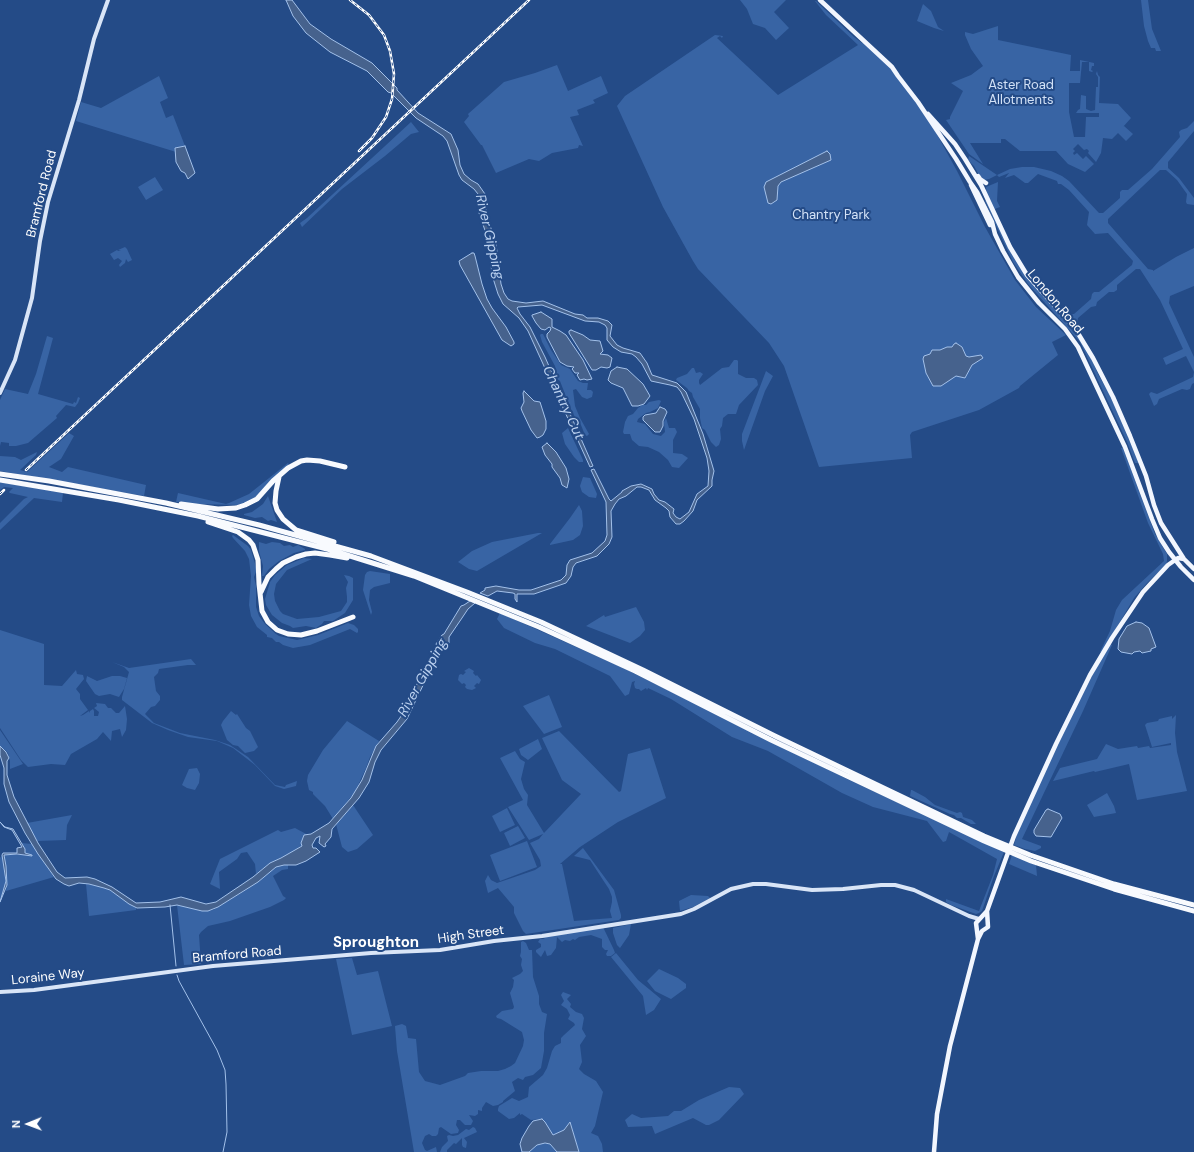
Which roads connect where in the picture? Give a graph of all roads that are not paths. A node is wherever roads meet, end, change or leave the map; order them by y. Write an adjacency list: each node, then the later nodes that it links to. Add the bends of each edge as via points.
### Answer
1 (108, 0): 10 (main road, Bramford Road, via 94,38 78,105 48,202 32,298 14,362)
2 (820, 0): 3 (main road, London Road, via 892,67)
3 (922, 107): 4 (main road, London Road, via 955,144); 5 (main road, London Road)
4 (966, 161): 6 (main road, via 980,180); 7 (main road, London Road)
5 (970, 182): 8 (main road, London Road); 9 (main road)
6 (986, 183)
7 (981, 185): 8 (main road); 17 (main road, London Road, via 1010,247 1027,275 1076,330 1093,358 1130,436)
8 (975, 188): 9 (main road, London Road, via 992,222)
9 (995, 234): 18 (main road, London Road, via 1018,277 1078,347 1125,447)
10 (0, 393)
11 (345, 466): 13 (highway, via 308,460 293,464)
12 (0, 474): 15 (highway)
13 (279, 477): 15 (highway, via 256,499 236,508 218,509); 19 (highway, via 275,503 280,515 288,524 296,530 354,548)
14 (0, 480): 16 (highway)
15 (166, 503): 19 (highway)
16 (167, 509): 21 (highway, via 284,537); 26 (highway, via 174,514 233,530 249,540 255,548 258,560)
17 (1161, 523): 20 (main road, London Road); 22 (main road, via 1177,552)
18 (1160, 538): 22 (main road, London Road); 23 (main road, via 1168,554)
19 (359, 552): 27 (highway, via 467,592)
20 (1184, 559): 22 (main road); 24 (main road, London Road)
21 (357, 560): 26 (highway, via 315,553 296,557 276,569); 27 (highway, via 414,576)
22 (1175, 561): 23 (main road); 25 (main road)
23 (1164, 569): 31 (main road, via 1134,604 1090,675 1014,836)
24 (1194, 569)
25 (1194, 580)
26 (260, 592): 28 (highway, via 260,604 265,617 273,627 288,634 312,633)
27 (509, 612): 29 (highway)
28 (354, 617)
29 (639, 671): 30 (highway, via 984,836 1114,884); 32 (highway, via 792,750 1011,853 1114,889)
30 (1194, 905)
31 (987, 911): 34 (main road); 35 (main road)
32 (1194, 911)
33 (969, 916): 34 (main road, High Street); 36 (main road); 39 (main road, High Street, via 914,890 896,885 812,890 753,884 730,889 690,911 671,916 440,950)
34 (980, 919): 35 (main road); 36 (main road)
35 (987, 921): 37 (main road, via 988,927)
36 (977, 926): 37 (main road); 38 (main road)
37 (984, 930): 38 (main road)
38 (978, 938): 42 (main road, via 950,1046 937,1114)
39 (378, 953): 40 (main road, Bramford Road, via 213,966)
40 (98, 982): 41 (main road, Loraine Way)
41 (0, 992)
42 (934, 1152)

